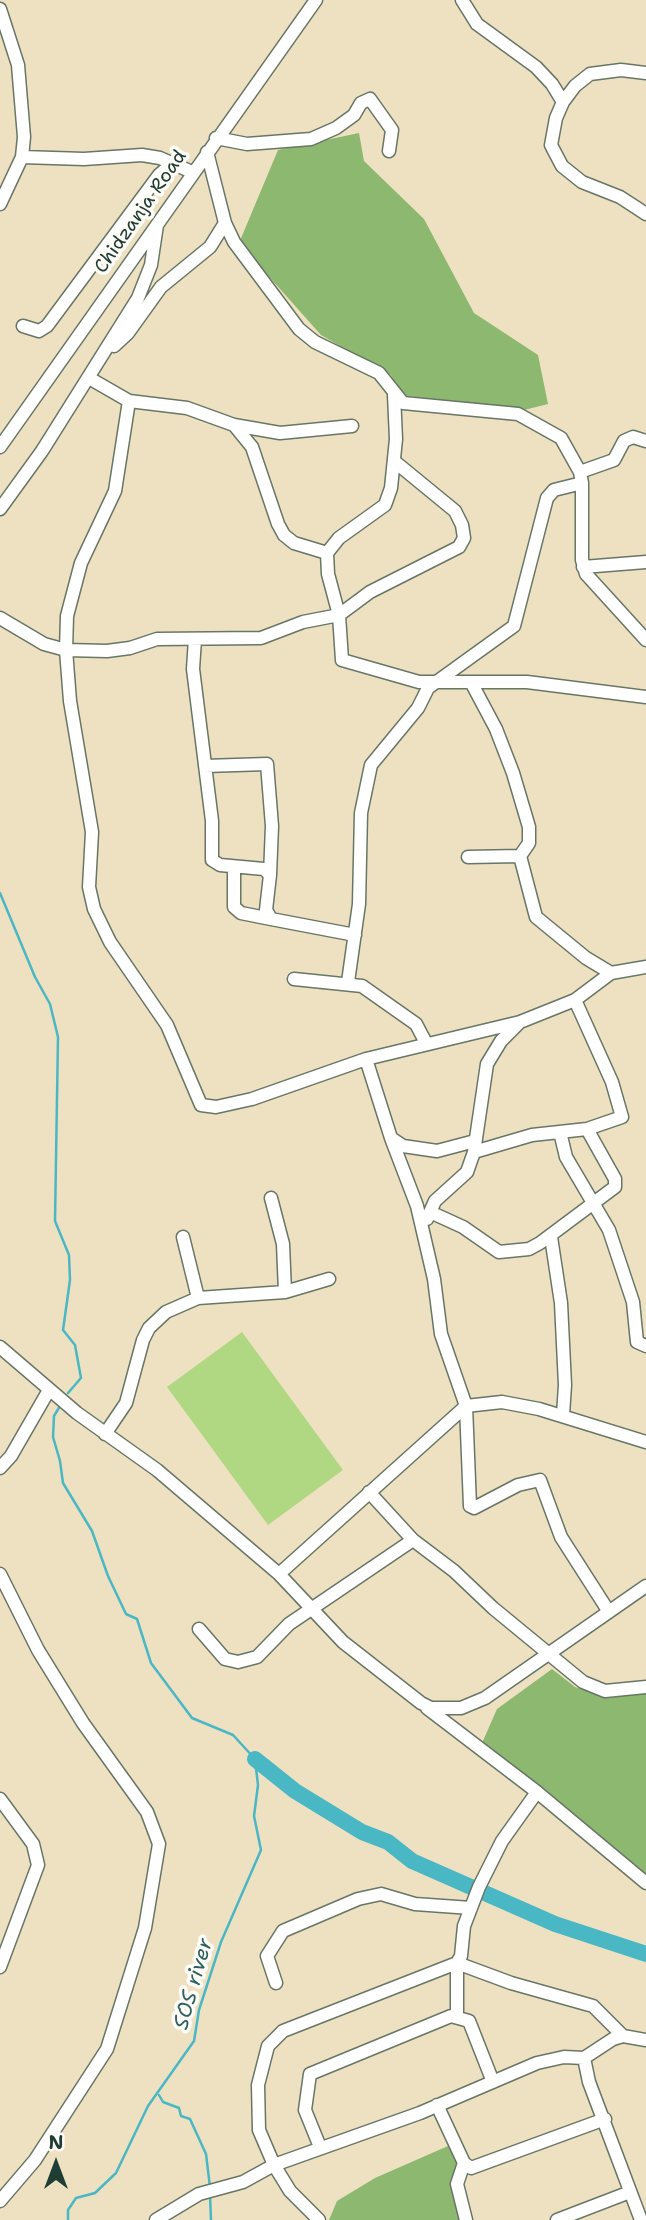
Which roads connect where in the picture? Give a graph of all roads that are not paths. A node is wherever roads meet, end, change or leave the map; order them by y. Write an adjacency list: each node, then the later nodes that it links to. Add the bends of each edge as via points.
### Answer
1 (316, 0): 6 (street, Chidzanja Road)
2 (462, 0): 5 (street, via 477,24 536,67)
3 (0, 9): 9 (street, via 18,65)
4 (646, 73): 5 (street, via 590,74)
5 (563, 102): 13 (street, via 551,145 562,166 582,182 620,197)
6 (216, 138): 7 (street, via 247,144 310,139 336,128 370,99 392,130); 8 (street, Chidzanja Road)
7 (389, 151)
8 (207, 152): 11 (street, Chidzanja Road); 15 (street)
9 (22, 157): 10 (street, via 142,155); 12 (street)
10 (174, 162): 11 (street); 16 (street, via 159,175 47,326 39,331)
11 (192, 172): 14 (street, Chidzanja Road)
12 (0, 205)
13 (646, 214)
14 (158, 221): 17 (street, via 146,281); 24 (street, Chidzanja Road)
15 (225, 223): 17 (street, via 210,247 161,287 128,333); 19 (street, via 245,259 299,329 315,342 379,373)
16 (23, 326)
17 (103, 356): 18 (street)
18 (89, 378): 20 (street); 27 (street)
19 (394, 394): 25 (street); 26 (street, via 410,405 518,414 537,422 561,438)
20 (128, 401): 21 (street, via 187,408); 35 (street, via 117,481 81,563 68,615)
21 (233, 425): 22 (street, via 280,433); 28 (street, via 252,447 284,535 294,543)
22 (352, 426)
23 (646, 441): 26 (street, via 633,437 624,441 614,460)
24 (0, 447)
25 (394, 461): 28 (street, via 385,505 339,538); 31 (street, via 454,511 464,538 459,548 370,592)
26 (581, 478): 30 (street); 36 (street, via 547,498 514,626)
27 (0, 509)
28 (327, 553): 31 (street)
29 (646, 562): 30 (street)
30 (583, 567): 34 (street, via 598,591)
31 (339, 614): 33 (street, via 261,638); 36 (street, via 342,660 419,682)
32 (0, 618): 35 (street, via 44,644)
33 (195, 639): 35 (street, via 157,639 107,651); 39 (street, via 193,669)
34 (646, 640)
35 (66, 650): 53 (street, via 73,724 92,832 91,899 110,942 167,1025 197,1100 206,1107 252,1099)
36 (436, 682): 37 (street); 45 (street, via 371,765 360,814)
37 (471, 682): 38 (street, via 527,682); 40 (street, via 496,729 520,795 529,843)
38 (646, 696)
39 (205, 766): 42 (street, via 212,860); 43 (street, via 267,764)
40 (520, 856): 41 (street); 47 (street, via 536,917)
41 (468, 857)
42 (234, 868): 43 (street); 44 (street, via 234,907 241,914)
43 (270, 874): 44 (street, via 266,910)
44 (271, 919): 45 (street)
45 (355, 935): 49 (street)
46 (646, 967): 47 (street)
47 (611, 973): 50 (street)
48 (294, 979): 49 (street)
49 (348, 982): 52 (street, via 373,992 410,1018)
50 (575, 1000): 51 (street); 54 (street, via 623,1114)
51 (520, 1022): 52 (street); 57 (street, via 487,1064)
52 (426, 1043): 53 (street)
53 (366, 1059): 56 (street)
54 (587, 1129): 55 (street); 59 (street, via 616,1183 614,1191)
55 (560, 1132): 57 (street); 59 (street, via 566,1157)
56 (391, 1138): 57 (street, via 403,1146 437,1150); 61 (street)
57 (475, 1147): 60 (street, via 467,1172)
58 (271, 1198): 65 (street, via 283,1244)
59 (595, 1205): 63 (street); 67 (street, via 609,1230 633,1303 636,1342)
60 (430, 1212): 61 (street); 63 (street, via 463,1227 499,1252 529,1249)
61 (423, 1230): 70 (street, via 441,1334)
62 (183, 1237): 66 (street)
63 (551, 1237): 71 (street, via 561,1303)
64 (330, 1279): 65 (street)
65 (285, 1292): 66 (street)
66 (198, 1298): 72 (street, via 176,1305 149,1328 126,1403)
67 (646, 1346)
68 (0, 1347): 69 (street)
69 (49, 1390): 72 (street); 74 (street)
70 (466, 1406): 71 (street, via 502,1402); 75 (street); 81 (street, via 470,1506 540,1480 561,1537)
71 (563, 1415): 73 (street)
72 (106, 1434): 78 (street, via 157,1470)
73 (646, 1442)
74 (0, 1468)
75 (369, 1492): 76 (street); 78 (street)
76 (413, 1540): 80 (street); 83 (street)
77 (0, 1574): 106 (street, via 38,1650 83,1723 148,1812 159,1844 145,1928 107,2049 35,2160)
78 (279, 1574): 80 (street)
79 (646, 1586): 81 (street)
80 (312, 1610): 82 (street, via 289,1624 257,1657 239,1662 220,1655); 85 (street, via 343,1642)
81 (608, 1612): 83 (street)
82 (199, 1629)
83 (547, 1655): 84 (street, via 583,1682 605,1691); 85 (street, via 473,1705 451,1710)
84 (646, 1687)
85 (421, 1703): 86 (street)
86 (537, 1792): 88 (street); 89 (street, via 502,1841)
87 (0, 1799): 91 (street, via 38,1857 36,1875)
88 (646, 1883)
89 (475, 1897): 92 (street); 94 (street, via 415,1904 381,1894 283,1931 267,1956)
90 (0, 1928): 91 (street)
91 (14, 1933): 93 (street)
92 (457, 1963): 95 (street); 96 (street, via 593,2006); 104 (street, via 276,2035 262,2062 257,2119)
93 (0, 1967)
94 (276, 1983)
95 (457, 2015): 99 (street, via 472,2026); 102 (street, via 310,2074 305,2110)
96 (623, 2036): 97 (street); 98 (street)
97 (646, 2040)
98 (584, 2058): 99 (street, via 537,2063); 101 (street)
99 (492, 2082): 100 (street)
100 (437, 2105): 102 (street); 103 (street)
101 (605, 2119): 103 (street, via 480,2166 471,2168); 105 (street)
102 (320, 2147): 104 (street)
103 (464, 2163): 109 (street, via 457,2184)
104 (274, 2165): 107 (street, via 243,2182 199,2194); 108 (street, via 290,2191)
105 (630, 2192): 110 (street); 111 (street)
106 (0, 2201)
107 (156, 2220)
108 (319, 2220)
109 (466, 2220)
110 (557, 2220)
111 (641, 2220)

